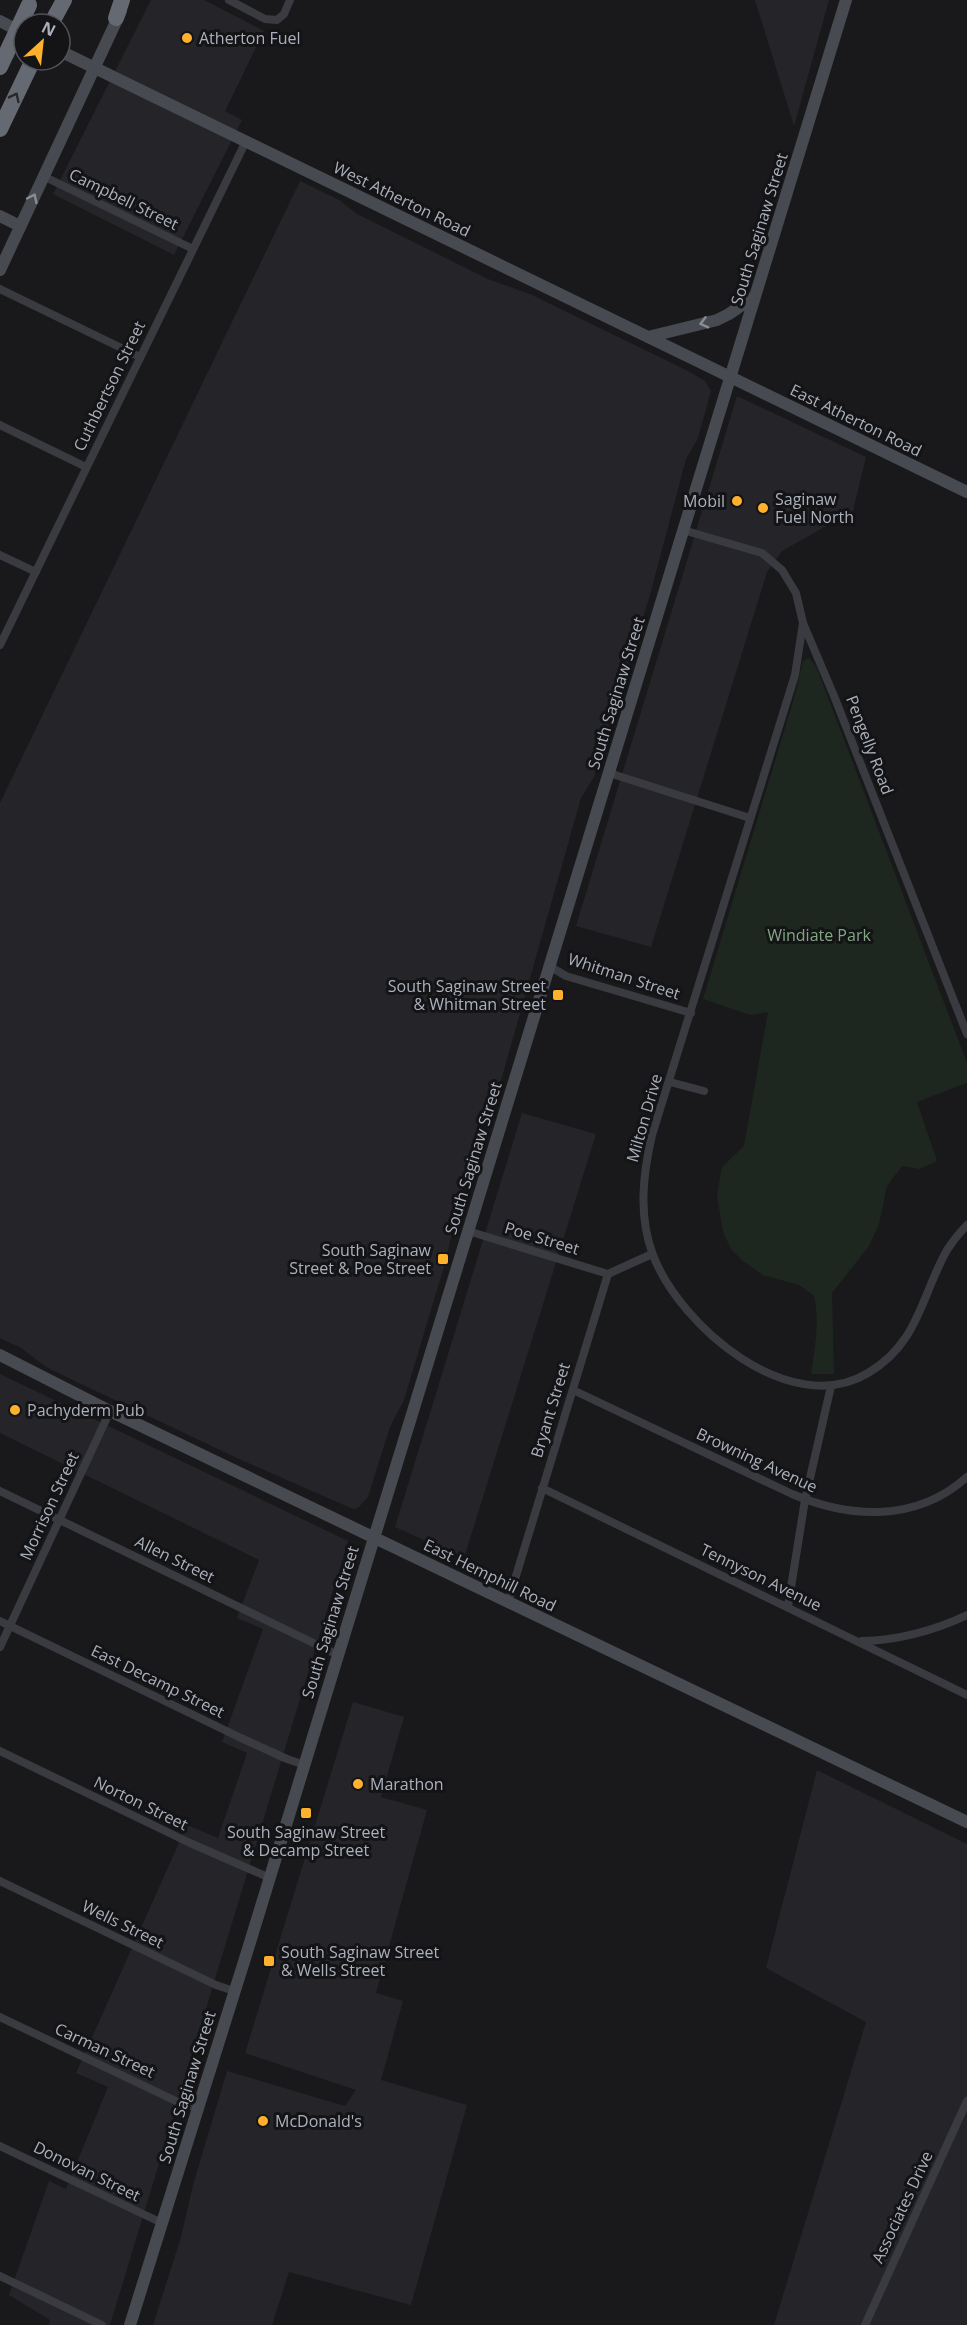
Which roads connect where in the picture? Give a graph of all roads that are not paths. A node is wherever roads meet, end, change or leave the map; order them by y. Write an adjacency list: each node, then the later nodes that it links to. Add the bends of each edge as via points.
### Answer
1 (122, 0): 7 (highway)
2 (128, 0): 7 (main road)
3 (228, 0): 4 (street, via 265,19 277,20)
4 (290, 0)
5 (846, 0): 20 (main road, South Saginaw Street)
6 (31, 3): 9 (highway, bridge)
7 (116, 18): 10 (main road)
8 (72, 57): 10 (main road, West Atherton Road)
9 (3, 61)
10 (94, 67): 13 (main road, West Atherton Road); 14 (main road)
11 (28, 72): 12 (highway, one-way to 11)
12 (0, 129)
13 (246, 141): 17 (street, Cuthbertson Street); 21 (main road, West Atherton Road)
14 (43, 176): 16 (main road, one-way to 14); 17 (street, Campbell Street)
15 (0, 216): 16 (main road)
16 (20, 226): 18 (main road)
17 (193, 249): 22 (street, Cuthbertson Street)
18 (0, 270)
19 (0, 290): 22 (street)
20 (755, 296): 21 (main road, one-way to 21, via 717,320); 23 (main road, South Saginaw Street)
21 (648, 337): 23 (main road, West Atherton Road)
22 (140, 357): 25 (street, Cuthbertson Street)
23 (730, 377): 26 (main road, East Atherton Road); 27 (main road, South Saginaw Street)
24 (0, 425): 25 (street)
25 (86, 467): 29 (street, Cuthbertson Street)
26 (967, 492)
27 (683, 530): 30 (street, Pengelly Road, via 762,553 782,570 796,593); 32 (main road, South Saginaw Street)
28 (0, 555): 29 (street)
29 (36, 572): 31 (street, Cuthbertson Street)
30 (803, 623): 33 (street, Milton Drive, via 795,675); 36 (street, Pengelly Road)
31 (0, 645)
32 (609, 773): 33 (street); 34 (main road, South Saginaw Street)
33 (750, 818): 35 (street, Milton Drive)
34 (549, 966): 35 (street, Whitman Street, via 566,976); 40 (main road, South Saginaw Street)
35 (691, 1013): 37 (street, Milton Drive)
36 (967, 1034)
37 (670, 1082): 38 (street); 41 (street, Milton Drive, via 645,1167 645,1219)
38 (704, 1091)
39 (967, 1225): 44 (street, Milton Drive, via 948,1249 907,1337 897,1350 865,1375)
40 (468, 1231): 42 (street, Poe Street); 52 (main road, South Saginaw Street)
41 (652, 1254): 42 (street); 44 (street, Milton Drive, via 670,1287 711,1338 777,1376)
42 (608, 1274): 45 (street, Bryant Street)
43 (0, 1355): 46 (main road, East Hemphill Road)
44 (831, 1386): 50 (street)
45 (573, 1390): 48 (street, Bryant Street); 50 (street, Browning Avenue)
46 (110, 1411): 51 (street, Morrison Street); 52 (main road, East Hemphill Road)
47 (967, 1477): 50 (street, Browning Avenue, via 918,1506 891,1512 861,1513)
48 (542, 1488): 53 (street, Bryant Street); 54 (street, Tennyson Avenue)
49 (0, 1491): 51 (street, Allen Street)
50 (805, 1500): 54 (street)
51 (59, 1520): 57 (street, Morrison Street); 60 (street, Allen Street)
52 (373, 1537): 53 (main road, East Hemphill Road); 60 (main road, South Saginaw Street)
53 (508, 1602): 64 (main road, East Hemphill Road)
54 (788, 1606): 58 (street, Tennyson Avenue)
55 (967, 1615): 58 (street, via 890,1641)
56 (0, 1621): 57 (street, East Decamp Street)
57 (10, 1626): 59 (street, Morrison Street); 63 (street, East Decamp Street)
58 (859, 1641): 61 (street, Tennyson Avenue)
59 (0, 1647)
60 (338, 1655): 63 (main road, South Saginaw Street)
61 (967, 1695)
62 (0, 1751): 65 (street, Norton Street)
63 (305, 1765): 65 (main road, South Saginaw Street)
64 (967, 1822)
65 (270, 1878): 67 (main road, South Saginaw Street)
66 (0, 1881): 67 (street, Wells Street)
67 (234, 1991): 70 (main road, South Saginaw Street)
68 (0, 2017): 70 (street, Carman Street)
69 (967, 2101): 76 (street, Associates Drive)
70 (198, 2108): 72 (main road, South Saginaw Street)
71 (0, 2146): 72 (street, Donovan Street)
72 (162, 2223): 75 (main road, South Saginaw Street)
73 (0, 2276): 74 (street)
74 (102, 2325)
75 (130, 2325)
76 (865, 2325)

